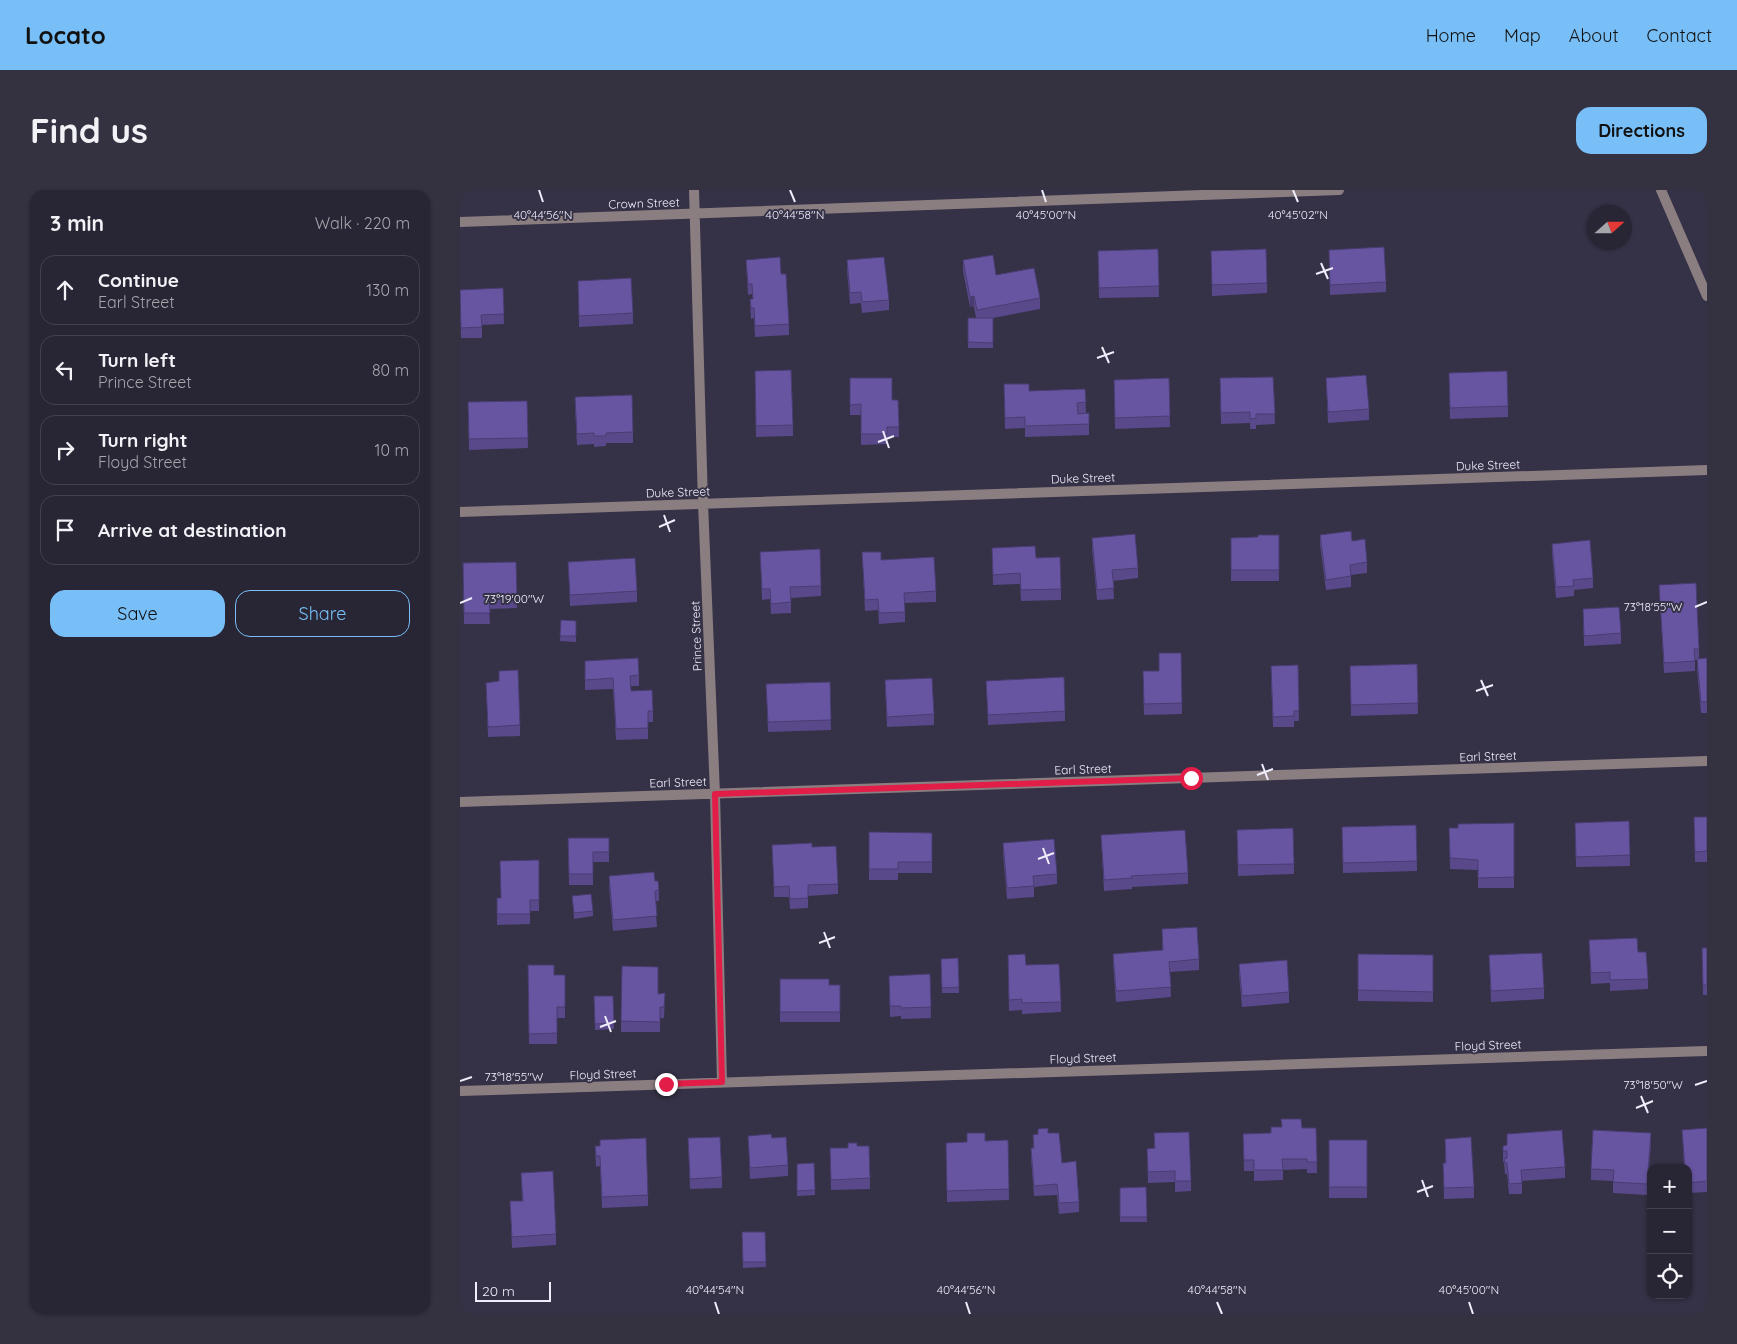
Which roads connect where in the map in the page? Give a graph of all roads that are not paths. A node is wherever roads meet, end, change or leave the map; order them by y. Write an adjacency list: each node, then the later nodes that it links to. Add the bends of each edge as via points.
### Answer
1 (694, 190): 4 (street, Prince Street)
2 (1339, 190): 4 (street, Crown Street)
3 (1661, 190): 6 (street)
4 (695, 213): 5 (street, Crown Street); 8 (street, Prince Street)
5 (460, 222)
6 (1707, 296)
7 (1707, 470): 8 (street, Duke Street)
8 (703, 503): 9 (street, Duke Street); 11 (street, Prince Street)
9 (460, 512)
10 (1707, 761): 11 (street, Earl Street)
11 (715, 794): 12 (street, Earl Street); 14 (street, Prince Street)
12 (460, 802)
13 (1707, 1051): 14 (street, Floyd Street)
14 (722, 1082): 15 (street, Floyd Street)
15 (460, 1091)

